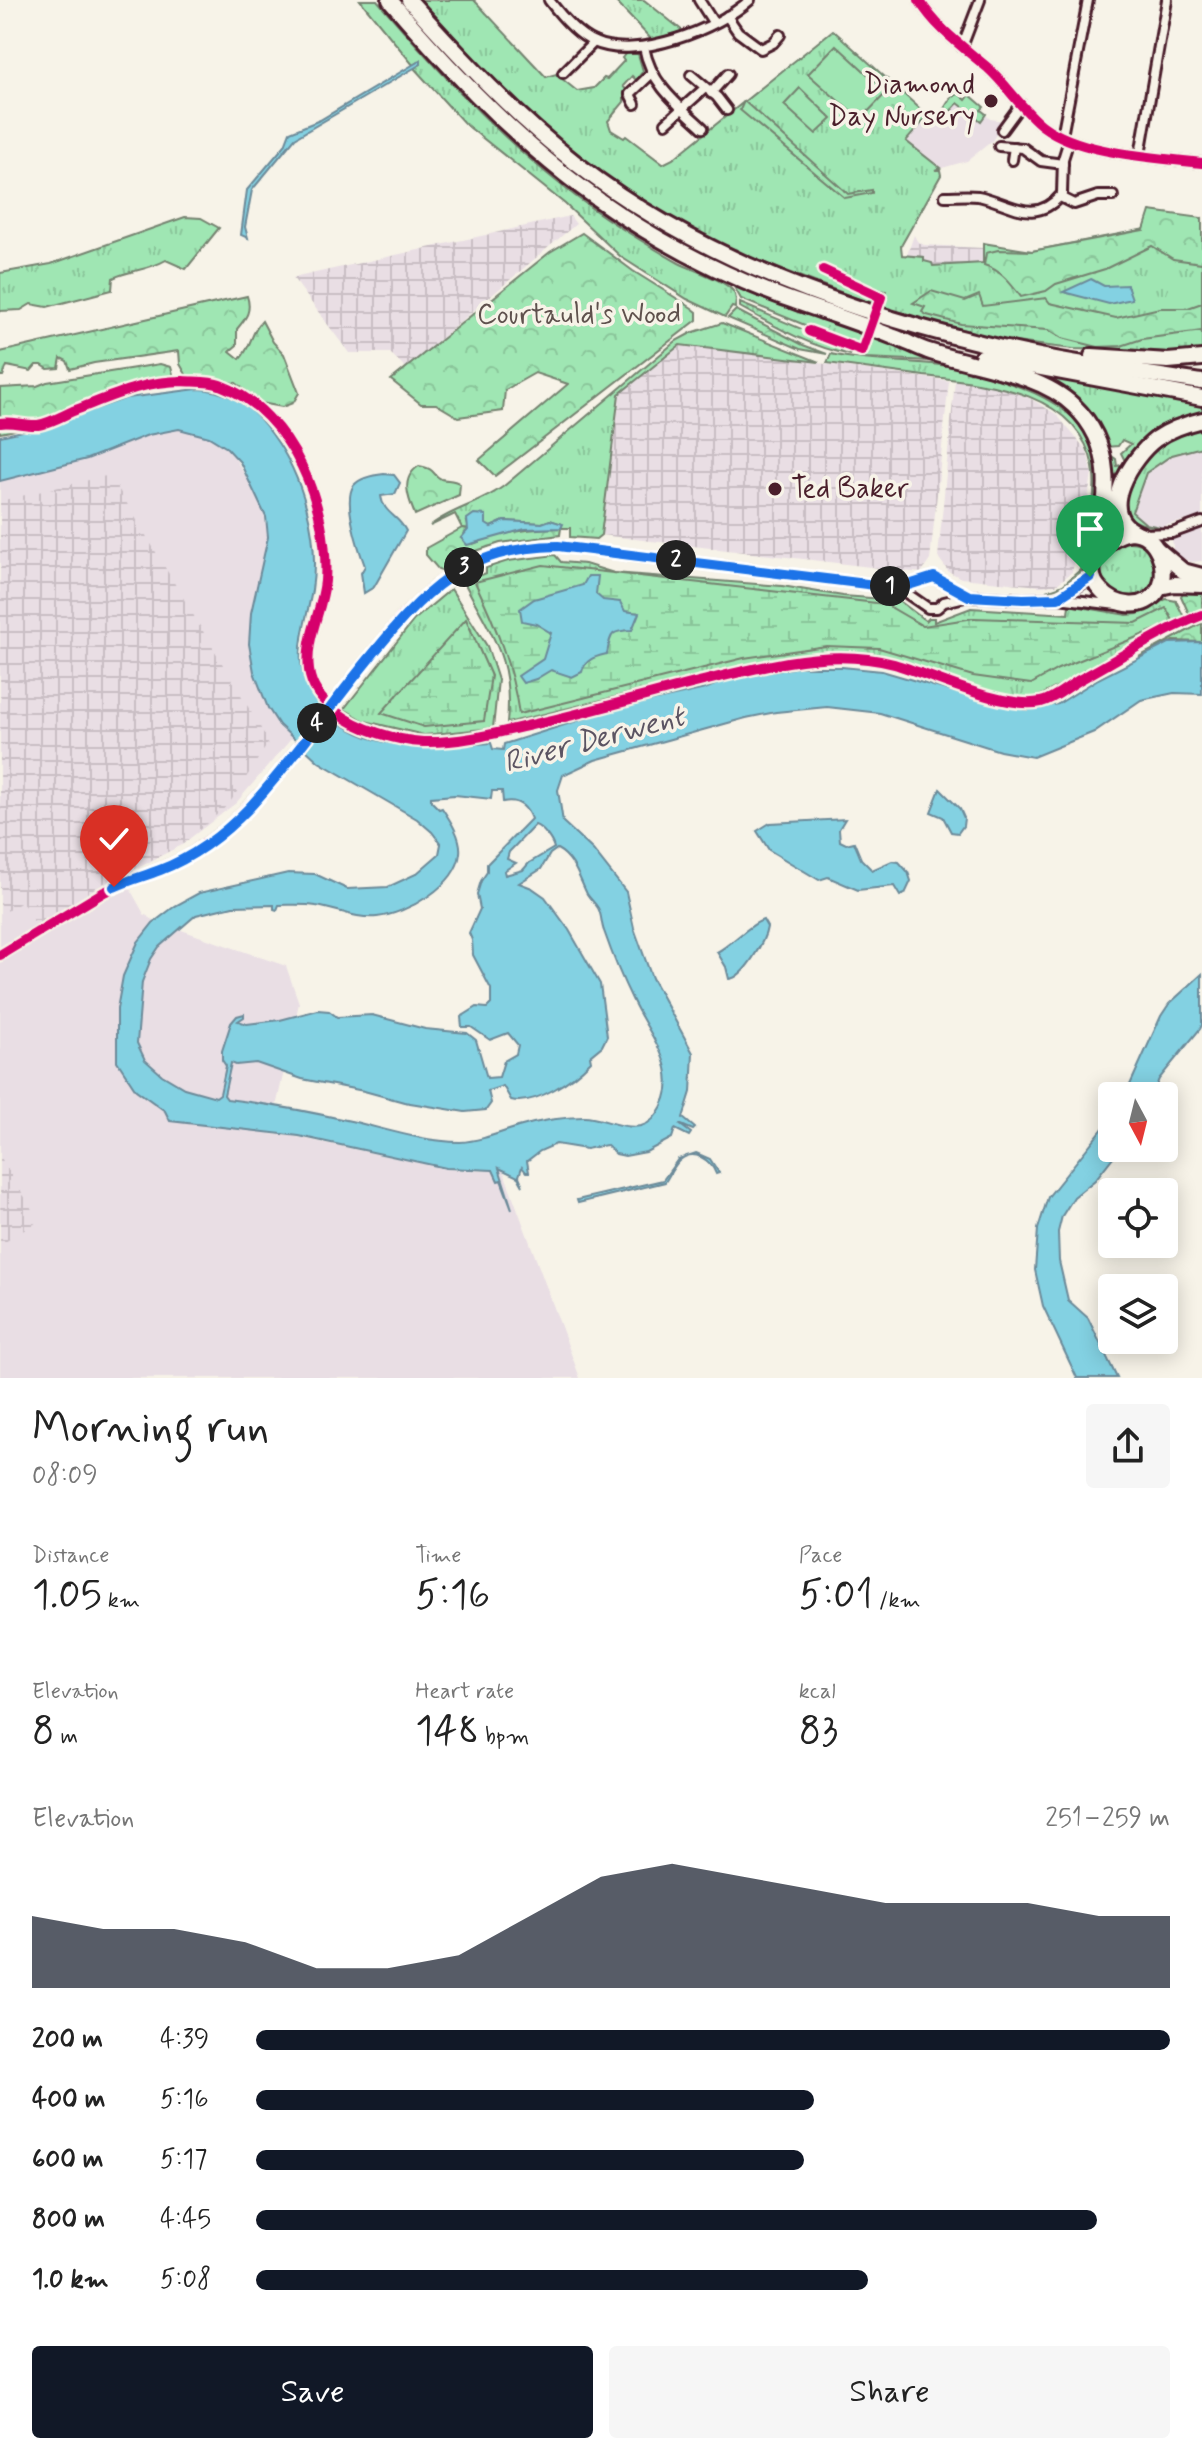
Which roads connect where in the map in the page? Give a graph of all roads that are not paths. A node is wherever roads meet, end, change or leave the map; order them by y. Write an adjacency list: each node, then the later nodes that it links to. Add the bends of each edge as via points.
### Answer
1 (390, 0): 38 (highway, via 511,130 610,209 742,281)
2 (409, 0): 39 (highway, via 554,145 677,229 751,266 904,323)
3 (549, 0): 13 (street)
4 (699, 0): 11 (street)
5 (750, 0): 10 (street)
6 (919, 0): 15 (street, via 939,28)
7 (980, 0): 15 (street)
8 (1088, 0): 28 (street)
9 (1167, 0): 31 (street)
10 (727, 16): 11 (street); 12 (street, via 761,49)
11 (713, 22): 14 (street)
12 (780, 35)
13 (594, 42): 14 (street); 16 (street)
14 (644, 47): 17 (street)
15 (962, 47): 22 (street)
16 (563, 73)
17 (651, 74): 21 (street, via 630,94); 24 (street)
18 (728, 74): 20 (street)
19 (691, 75): 20 (street)
20 (708, 90): 23 (street); 24 (street)
21 (635, 104)
22 (1021, 104): 27 (street); 28 (street, via 1042,125)
23 (727, 110)
24 (679, 112): 25 (street); 26 (street)
25 (666, 123)
26 (703, 128)
27 (1002, 130)
28 (1066, 138): 31 (street); 34 (street)
29 (999, 146): 30 (street)
30 (1014, 147): 32 (street); 34 (street, via 1041,161)
31 (1140, 155): 33 (street)
32 (1012, 160)
33 (1202, 163)
34 (1063, 164): 37 (street)
35 (945, 196): 37 (street, via 961,192 1027,211)
36 (1113, 196): 37 (street, via 1080,204)
37 (1060, 197)
38 (894, 337): 42 (highway); 48 (highway, via 1030,381 1079,411 1094,432 1106,467)
39 (1016, 350): 40 (highway, via 1147,361); 41 (highway)
40 (1202, 358)
41 (1202, 382)
42 (1202, 398)
43 (1202, 420): 45 (highway, via 1158,438 1131,465 1118,503 1123,522)
44 (1202, 522): 46 (street)
45 (1140, 533): 46 (street); 47 (highway); 48 (highway, via 1114,537)
46 (1172, 533): 47 (street)
47 (1156, 548): 50 (highway, via 1183,571); 54 (highway)
48 (1097, 553): 49 (highway)
49 (1093, 572): 57 (street); 60 (highway, via 1101,590)
50 (1202, 576)
51 (920, 583): 53 (street, via 934,577); 55 (street); 58 (street)
52 (1202, 585): 54 (highway)
53 (947, 586): 56 (street); 59 (street)
54 (1160, 587): 60 (highway, via 1146,601)
55 (899, 588): 58 (street); 61 (street, via 558,546 511,550 474,563 428,592 401,618 250,807 211,842 104,892)
56 (969, 596): 57 (street); 59 (street)
57 (1058, 598): 60 (street)
58 (917, 599): 59 (street, via 928,608)
59 (944, 602)
60 (1126, 605)
61 (0, 955)

